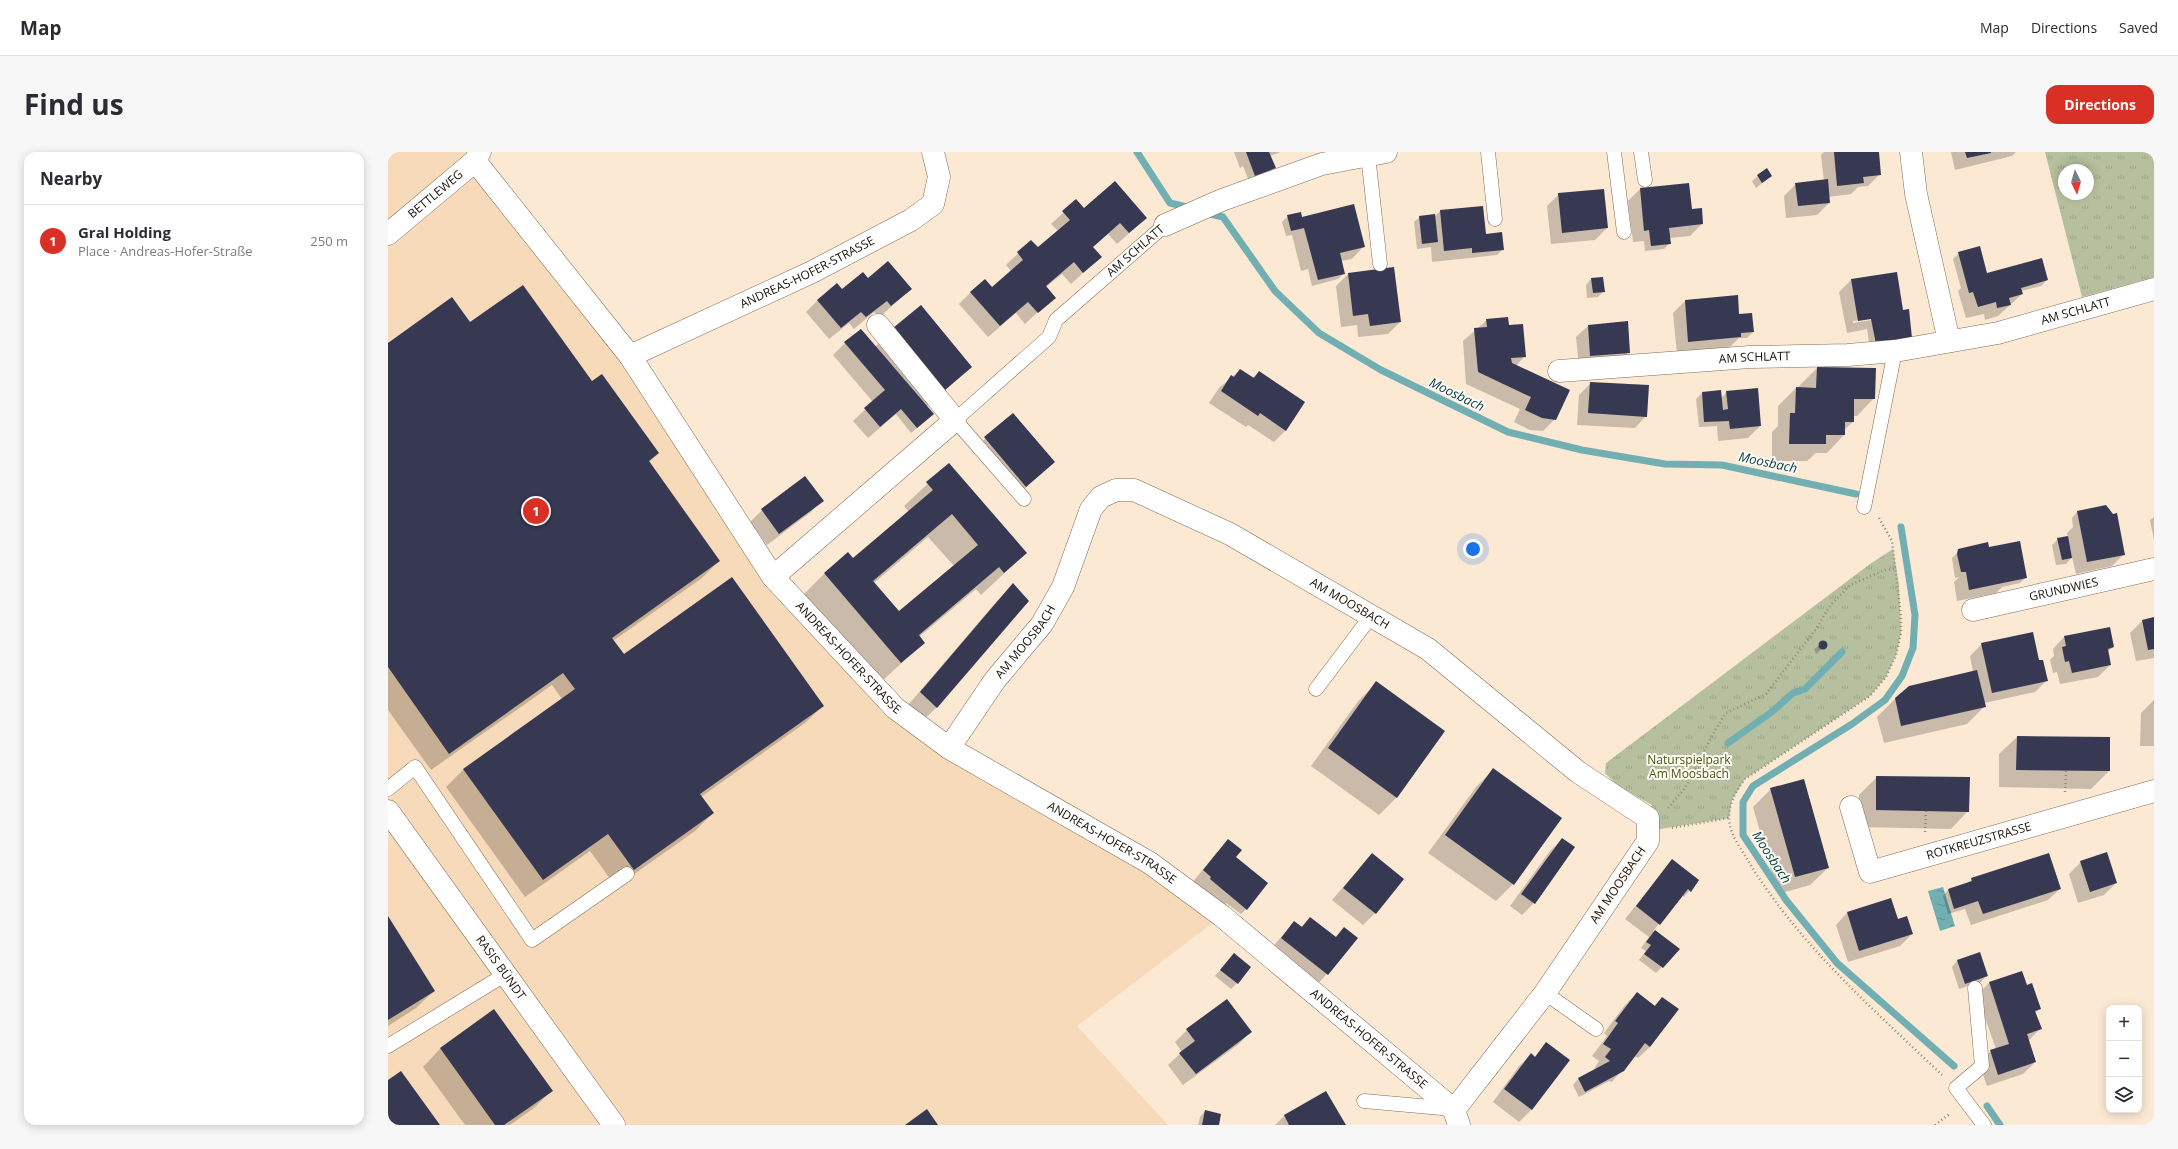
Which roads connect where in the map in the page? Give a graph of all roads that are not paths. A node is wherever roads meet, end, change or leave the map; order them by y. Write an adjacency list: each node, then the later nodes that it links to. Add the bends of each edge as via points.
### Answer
1 (933, 152): 19 (street, ANDREAS-HOFER-STRASSE, via 939,177 932,204 911,220 812,272)
2 (1488, 152): 10 (lane)
3 (1614, 152): 12 (lane)
4 (1641, 152): 9 (lane)
5 (1911, 152): 17 (street, via 1916,194)
6 (1377, 154): 7 (street, AM SCHLATT); 14 (lane)
7 (1339, 156): 11 (street, AM SCHLATT, via 1222,200)
8 (477, 157): 13 (street, BETTLEWEG); 19 (street, ANDREAS-HOFER-STRASSE)
9 (1645, 180)
10 (1495, 218)
11 (1165, 225): 21 (lane, AM SCHLATT, via 1056,320 1049,337)
12 (1624, 232)
13 (388, 234)
14 (1380, 264)
15 (2154, 289): 17 (street, AM SCHLATT, via 1998,333)
16 (878, 325): 21 (street)
17 (1949, 341): 18 (street, AM SCHLATT)
18 (1895, 351): 20 (street, AM SCHLATT, via 1848,355 1750,357); 23 (lane)
19 (630, 356): 25 (street, ANDREAS-HOFER-STRASSE)
20 (1559, 371)
21 (954, 420): 22 (lane); 25 (street)
22 (1024, 499)
23 (1864, 506)
24 (2154, 569): 26 (street, GRUNDWIES)
25 (773, 577): 29 (street, ANDREAS-HOFER-STRASSE, via 895,708)
26 (1973, 610)
27 (1372, 615): 28 (lane); 29 (street, AM MOOSBACH, via 1230,534 1134,490 1116,490 1101,497 1091,509 1063,588 1042,624 995,680); 37 (street, AM MOOSBACH, via 1428,649 1578,772 1648,824 1648,841)
28 (1316, 690)
29 (950, 748): 41 (street, ANDREAS-HOFER-STRASSE, via 1150,863 1222,916)
30 (388, 789): 34 (lane, via 415,767 532,940)
31 (2154, 791): 32 (street, ROTKREUZSTRASSE, via 1870,872)
32 (1851, 807)
33 (388, 811): 35 (street, RASIS BÜNDT)
34 (627, 874)
35 (506, 974): 39 (lane); 42 (street, RASIS BÜNDT)
36 (1975, 988): 43 (lane, via 1982,1066 1956,1088)
37 (1545, 993): 38 (lane); 41 (street)
38 (1596, 1030)
39 (388, 1046)
40 (1364, 1101): 41 (lane)
41 (1457, 1117)
42 (614, 1125)
43 (1984, 1125)

